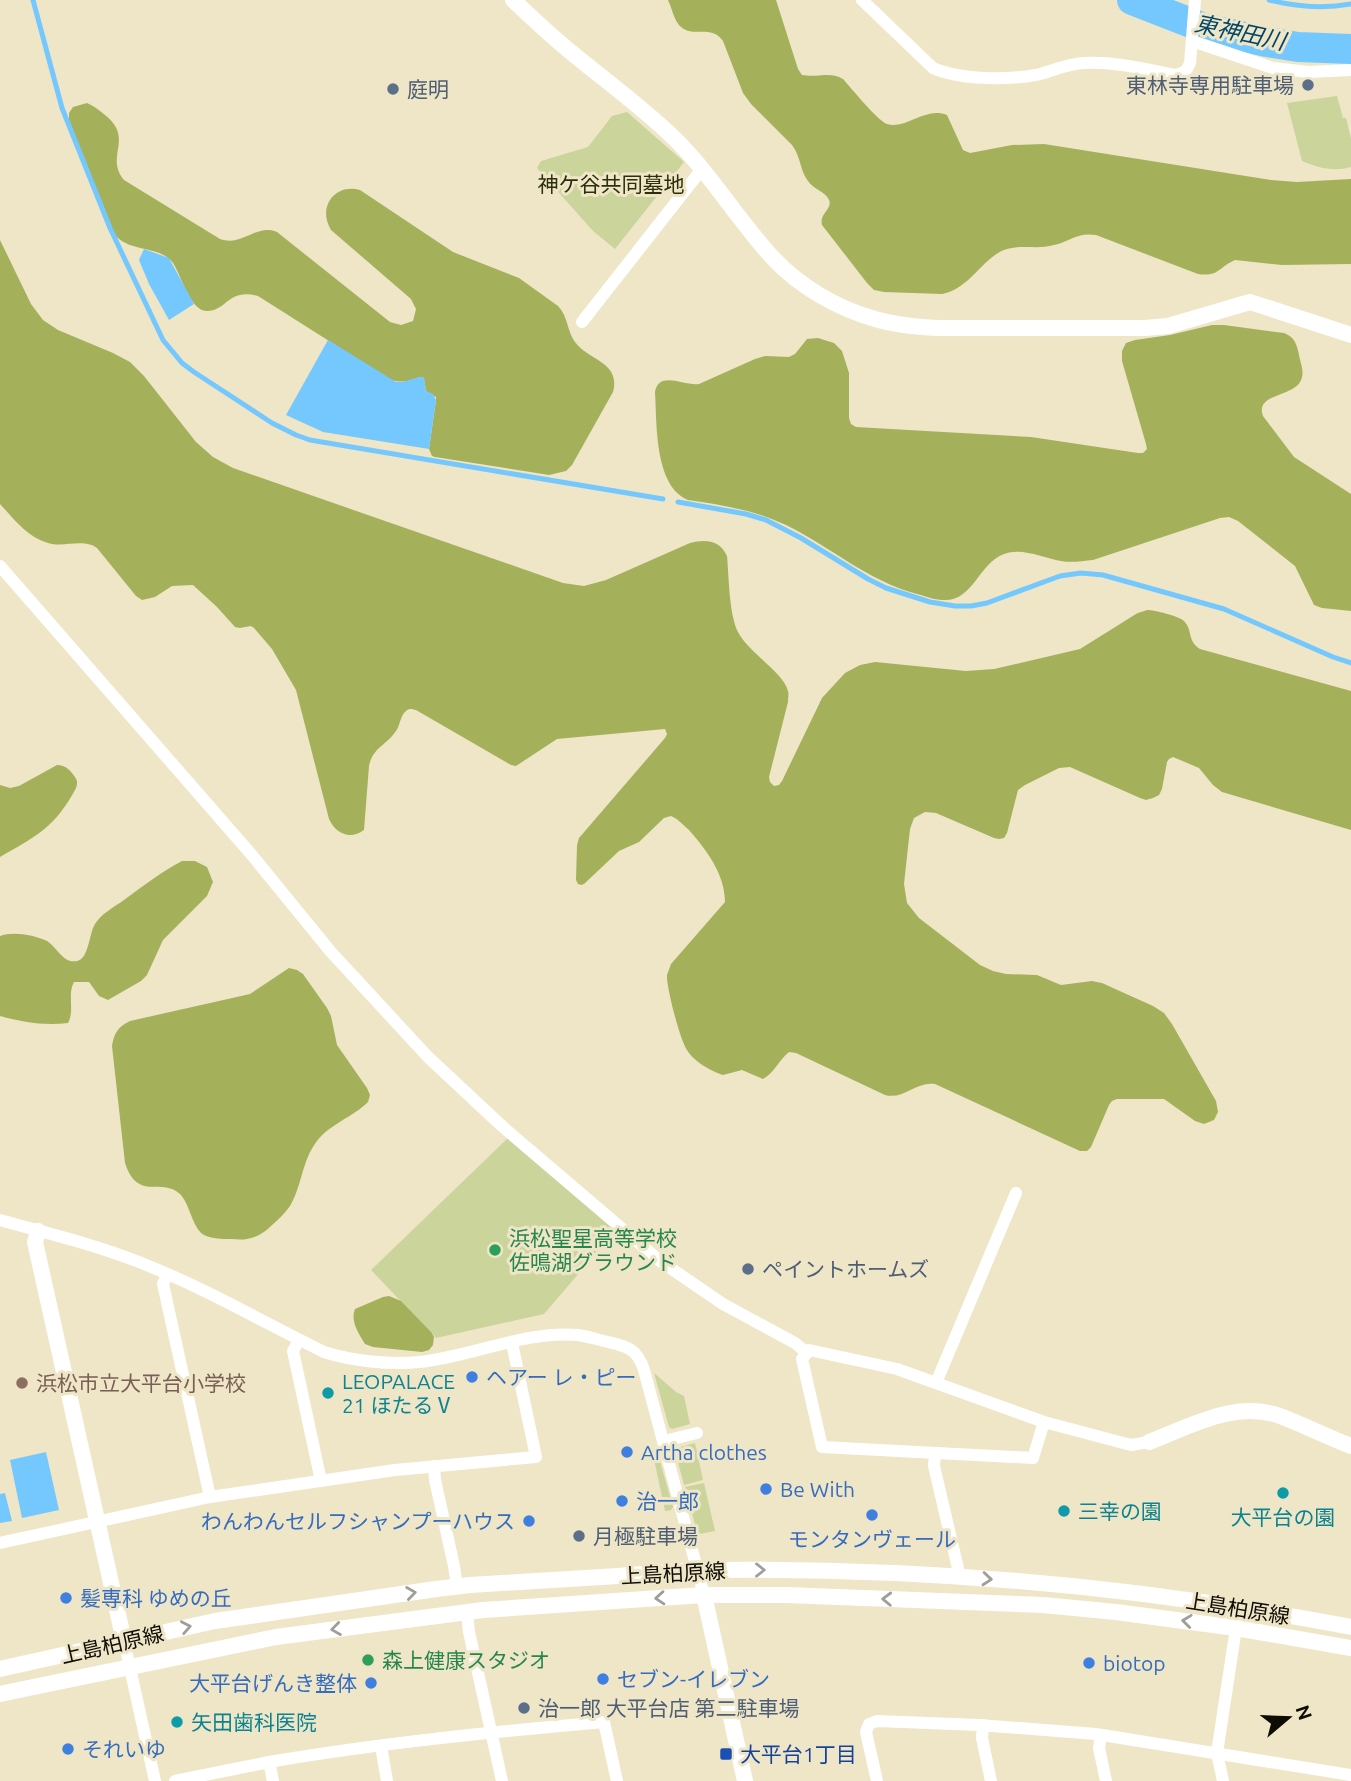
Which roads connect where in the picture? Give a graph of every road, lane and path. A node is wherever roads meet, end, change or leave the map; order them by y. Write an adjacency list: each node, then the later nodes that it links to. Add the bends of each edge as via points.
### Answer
1 (513, 0): 6 (street, via 660,124)
2 (862, 0): 4 (street, via 943,73 1008,78 1099,63 1175,75 1188,69)
3 (1195, 0): 4 (street)
4 (1193, 39): 5 (street, via 1273,68)
5 (1351, 70)
6 (702, 169): 7 (street); 8 (street, via 791,275 831,302 876,320 923,328 1156,327 1250,302)
7 (582, 322)
8 (1351, 335)
9 (0, 566): 16 (street, via 331,952 428,1057 660,1261)
10 (1016, 1193): 17 (street)
11 (0, 1220): 12 (street)
12 (38, 1231): 13 (street, via 124,1256); 27 (street, via 35,1241)
13 (167, 1275): 14 (street); 26 (street, via 163,1284)
14 (299, 1340): 15 (street, via 338,1357 397,1363); 25 (street, via 293,1351)
15 (512, 1343): 20 (street, via 579,1335 632,1349 642,1362); 24 (street, via 536,1457)
16 (807, 1353): 17 (street, via 881,1366); 23 (street, via 802,1359 822,1447)
17 (936, 1383): 18 (street)
18 (1044, 1422): 21 (street, via 1131,1445); 23 (street, via 1033,1458)
19 (697, 1433): 20 (street)
20 (664, 1441): 29 (street)
21 (1149, 1442): 22 (street, via 1213,1417 1253,1411 1280,1416)
22 (1351, 1446)
23 (935, 1453): 30 (street, via 934,1466)
24 (434, 1466): 25 (street); 31 (street)
25 (321, 1481): 26 (street)
26 (211, 1497): 27 (street)
27 (97, 1521): 28 (street); 36 (street)
28 (0, 1542)
29 (699, 1570): 30 (street, 上島柏原線, one-way to 30); 31 (street, 上島柏原線); 32 (street)
30 (960, 1577): 34 (street, 上島柏原線, one-way to 34, via 1137,1594)
31 (457, 1587): 36 (street, 上島柏原線, one-way to 31, via 240,1617)
32 (704, 1595): 33 (street, 上島柏原線, one-way to 33); 35 (street, 上島柏原線, one-way to 32, via 1007,1603); 54 (street)
33 (467, 1612): 38 (street, 上島柏原線, one-way to 38, via 276,1637); 42 (street)
34 (1351, 1627)
35 (1236, 1628): 37 (street, 上島柏原線); 45 (street)
36 (124, 1641): 38 (street); 39 (street, 上島柏原線)
37 (1351, 1648)
38 (129, 1667): 40 (street, 上島柏原線); 48 (street)
39 (0, 1669)
40 (0, 1694)
41 (983, 1725): 43 (street); 55 (street, via 869,1724 866,1732); 56 (street)
42 (491, 1732): 44 (street); 52 (street); 53 (street, via 604,1722)
43 (1101, 1735): 45 (street); 57 (street)
44 (381, 1746): 46 (street); 51 (street)
45 (1217, 1753): 47 (street); 58 (street)
46 (270, 1762): 49 (street); 50 (street)
47 (1346, 1776)
48 (155, 1781)
49 (175, 1781)
50 (273, 1781)
51 (387, 1781)
52 (502, 1781)
53 (617, 1781)
54 (746, 1781)
55 (877, 1781)
56 (991, 1781)
57 (1106, 1781)
58 (1223, 1781)

